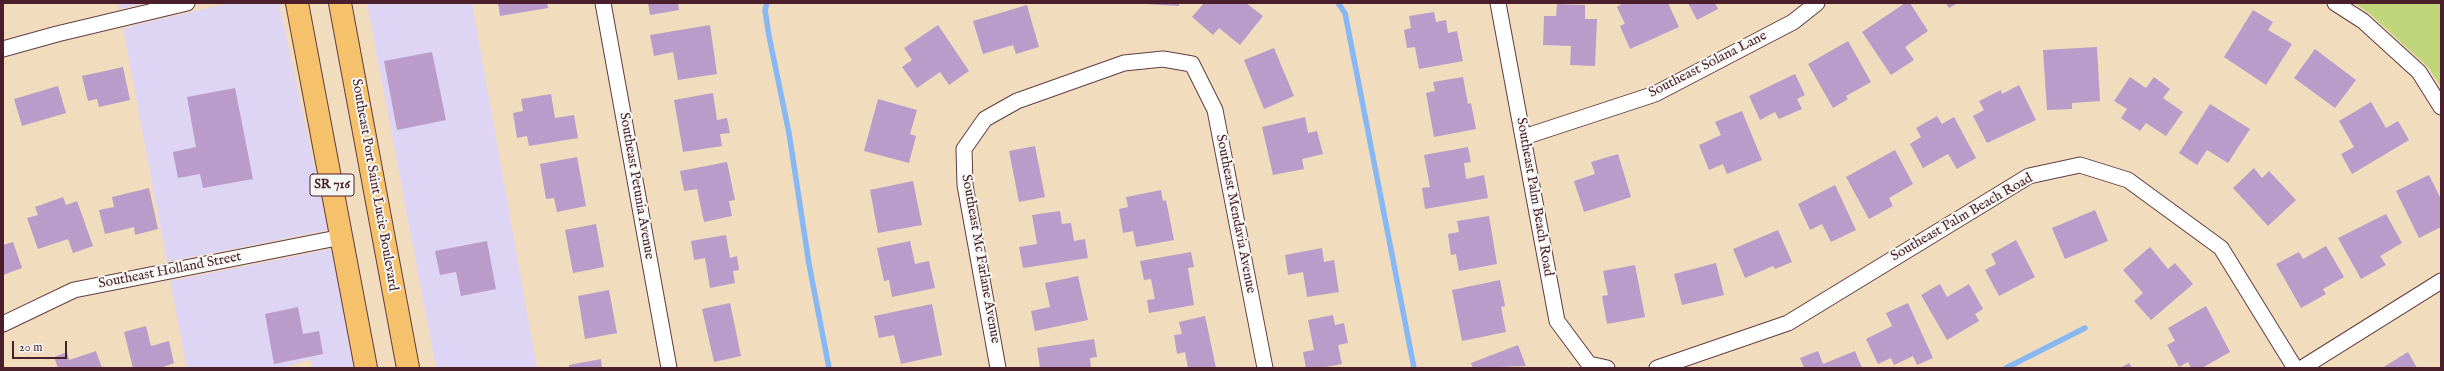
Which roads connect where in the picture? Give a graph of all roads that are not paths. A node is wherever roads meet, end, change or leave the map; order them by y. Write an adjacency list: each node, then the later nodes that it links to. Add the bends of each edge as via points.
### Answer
1 (187, 3): 8 (street)
2 (297, 3): 12 (main road, SR 716)
3 (340, 3): 16 (main road, Southeast Port Saint Lucie Boulevard / SR 716)
4 (603, 3): 17 (street, Southeast Petunia Avenue)
5 (1498, 3): 11 (street, Southeast Palm Beach Road)
6 (1817, 3): 11 (street, Southeast Solana Lane, via 1793,22 1655,94)
7 (2335, 3): 10 (street, via 2363,21 2419,72)
8 (3, 49)
9 (1192, 64): 18 (street, Southeast Mc Farlane Avenue, via 1163,59 1124,63 1016,101 985,119 964,150 965,185); 19 (street, Southeast Mendavia Avenue, via 1215,110)
10 (2441, 107)
11 (1524, 137): 20 (street, Southeast Palm Beach Road, via 1557,321 1589,364)
12 (342, 237): 14 (street, Southeast Holland Street, via 74,290); 15 (main road, SR 716)
13 (2441, 281): 23 (street)
14 (3, 324)
15 (366, 368)
16 (408, 368)
17 (669, 368)
18 (998, 368)
19 (1265, 368)
20 (1607, 368)
21 (1657, 368): 22 (street, Southeast Palm Beach Road, via 1788,322 2029,176 2080,165 2128,180 2221,248)
22 (2295, 368)
23 (2302, 368)

